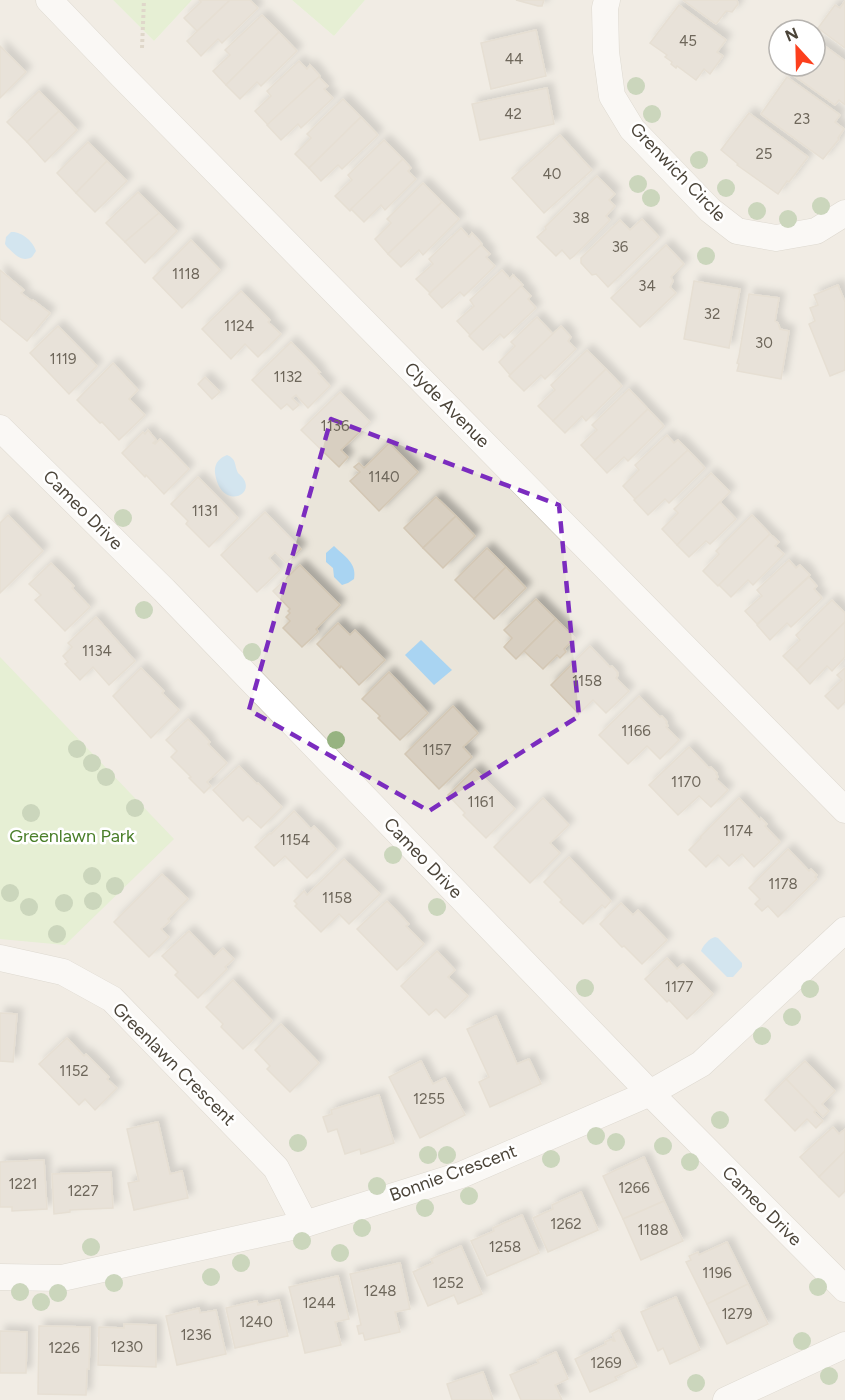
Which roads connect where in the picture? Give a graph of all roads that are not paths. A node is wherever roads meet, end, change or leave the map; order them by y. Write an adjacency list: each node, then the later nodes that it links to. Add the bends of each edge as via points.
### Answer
1 (49, 0): 5 (street, Clyde Avenue)
2 (607, 0): 3 (street, Grenwich Circle, via 606,52 612,96 632,129 710,210 737,231 776,238 816,231)
3 (845, 213)
4 (0, 428): 8 (street, Cameo Drive, via 164,590)
5 (845, 810)
6 (845, 930): 8 (street, Bonnie Crescent, via 701,1064)
7 (0, 958): 9 (street, Greenlawn Crescent, via 63,972 111,999 276,1168)
8 (650, 1093): 9 (street, Bonnie Crescent, via 461,1175); 11 (street, Cameo Drive)
9 (305, 1224): 10 (street, Bonnie Crescent, via 62,1278)
10 (0, 1277)
11 (845, 1289)
12 (845, 1345): 13 (street)
13 (726, 1400)

